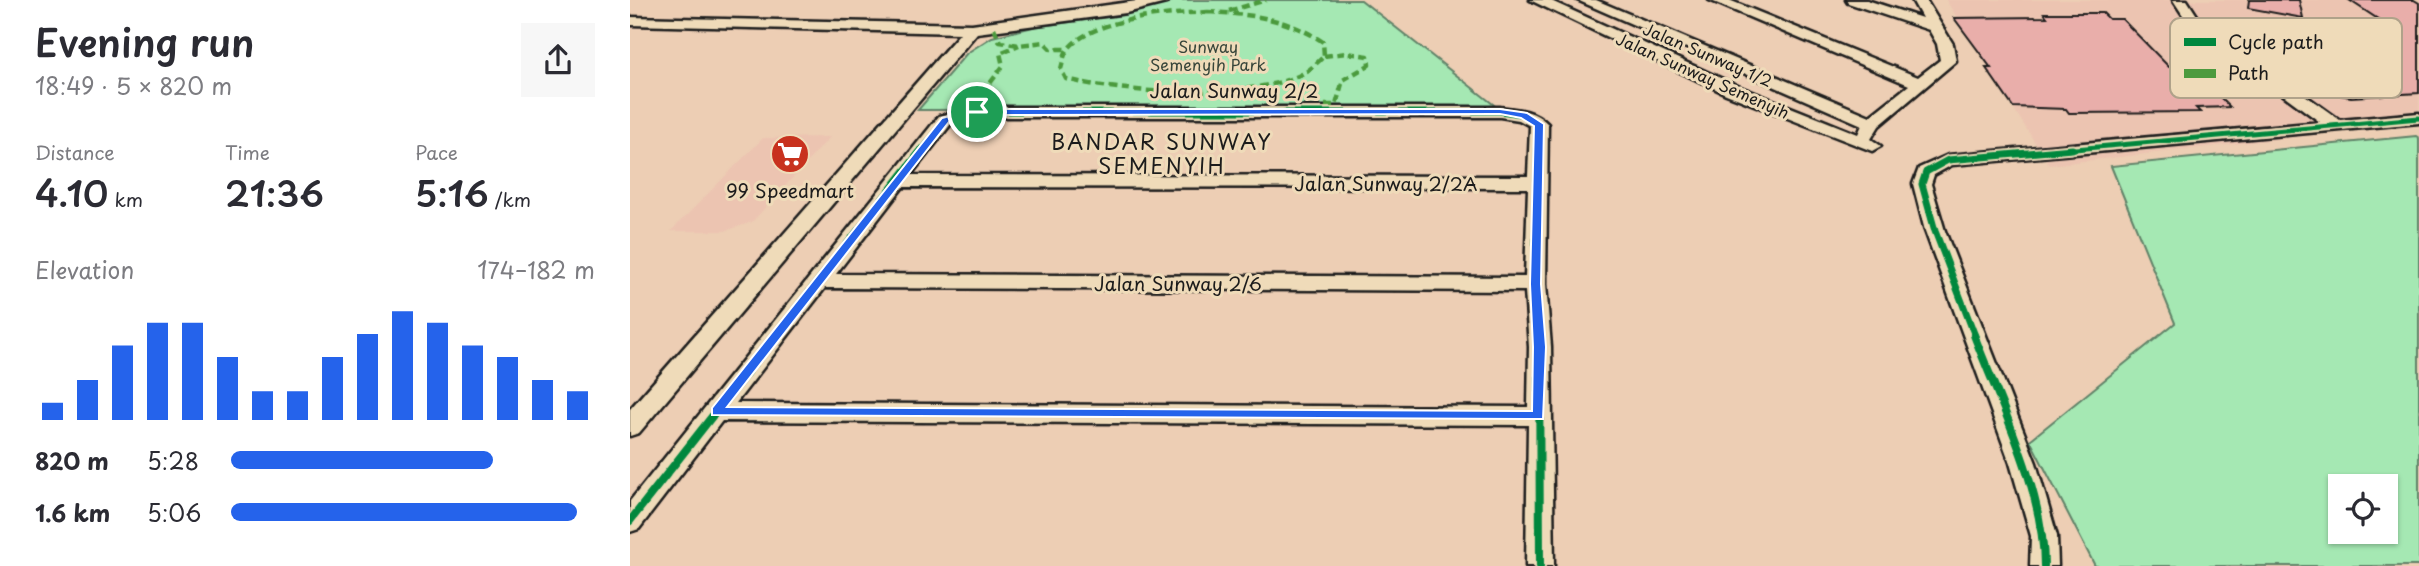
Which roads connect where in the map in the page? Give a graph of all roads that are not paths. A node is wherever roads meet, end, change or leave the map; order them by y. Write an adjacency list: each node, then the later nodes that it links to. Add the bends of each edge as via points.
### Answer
1 (1160, 0): 12 (street, via 1126,9)
2 (1537, 0): 19 (street, Jalan Sunway Semenyih)
3 (1584, 0): 17 (street, Jalan Sunway 1/2)
4 (1716, 0): 14 (street)
5 (1853, 0): 10 (street)
6 (1919, 0): 10 (street)
7 (2180, 0): 8 (street)
8 (2193, 18)
9 (630, 21): 11 (street)
10 (1932, 26): 14 (street, via 1945,44 1948,61)
11 (832, 28): 12 (street); 13 (street, via 766,34)
12 (972, 29): 26 (street)
13 (630, 35)
14 (1921, 84): 17 (street)
15 (2299, 98): 18 (street)
16 (2419, 118): 18 (street)
17 (1872, 123): 19 (street); 19 (street, Jalan Sunway Semenyih, via 1866,144)
18 (2339, 127): 29 (street, via 1948,160 1926,172 1922,184 1935,231 2023,463 2044,536)
19 (1841, 135)
20 (897, 181): 21 (street, Jalan Sunway 2/2A); 21 (street, Jalan Sunway 2/2, via 945,120 977,112 1500,112 1523,115 1539,124); 22 (street)
21 (1538, 182): 23 (street)
22 (820, 281): 23 (street, Jalan Sunway 2/6); 24 (street)
23 (1535, 284): 25 (street)
24 (716, 412): 25 (street); 27 (street)
25 (1539, 416): 28 (street)
26 (630, 426)
27 (630, 521)
28 (1540, 566)
29 (2044, 566)

